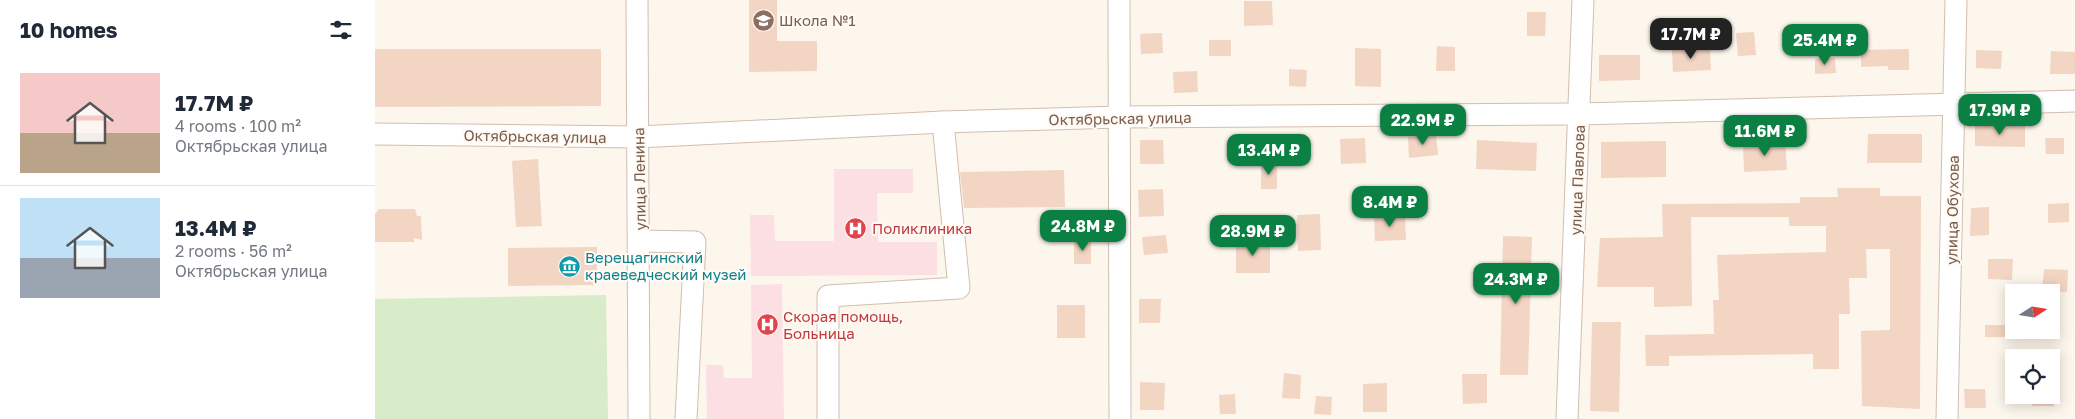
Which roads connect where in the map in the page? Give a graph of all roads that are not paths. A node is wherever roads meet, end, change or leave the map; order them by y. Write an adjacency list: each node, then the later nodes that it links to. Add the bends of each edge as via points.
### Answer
1 (637, 0): 11 (street, улица Ленина)
2 (1119, 0): 8 (street)
3 (1583, 0): 7 (street, улица Павлова)
4 (1956, 0): 6 (street, улица Обухова)
5 (2075, 101): 6 (street, Октябрьская улица)
6 (1954, 104): 7 (street, Октябрьская улица); 18 (street, улица Обухова)
7 (1580, 114): 8 (street, Октябрьская улица); 17 (street, улица Павлова)
8 (1119, 117): 9 (street, Октябрьская улица); 16 (street)
9 (943, 122): 11 (street, Октябрьская улица); 15 (street, via 959,288 828,296)
10 (375, 134): 11 (street, Октябрьская улица)
11 (638, 137): 12 (street, улица Ленина)
12 (639, 241): 13 (street, улица Ленина); 14 (street, via 695,242)
13 (639, 419)
14 (686, 419)
15 (828, 419)
16 (1120, 419)
17 (1567, 419)
18 (1947, 419)

